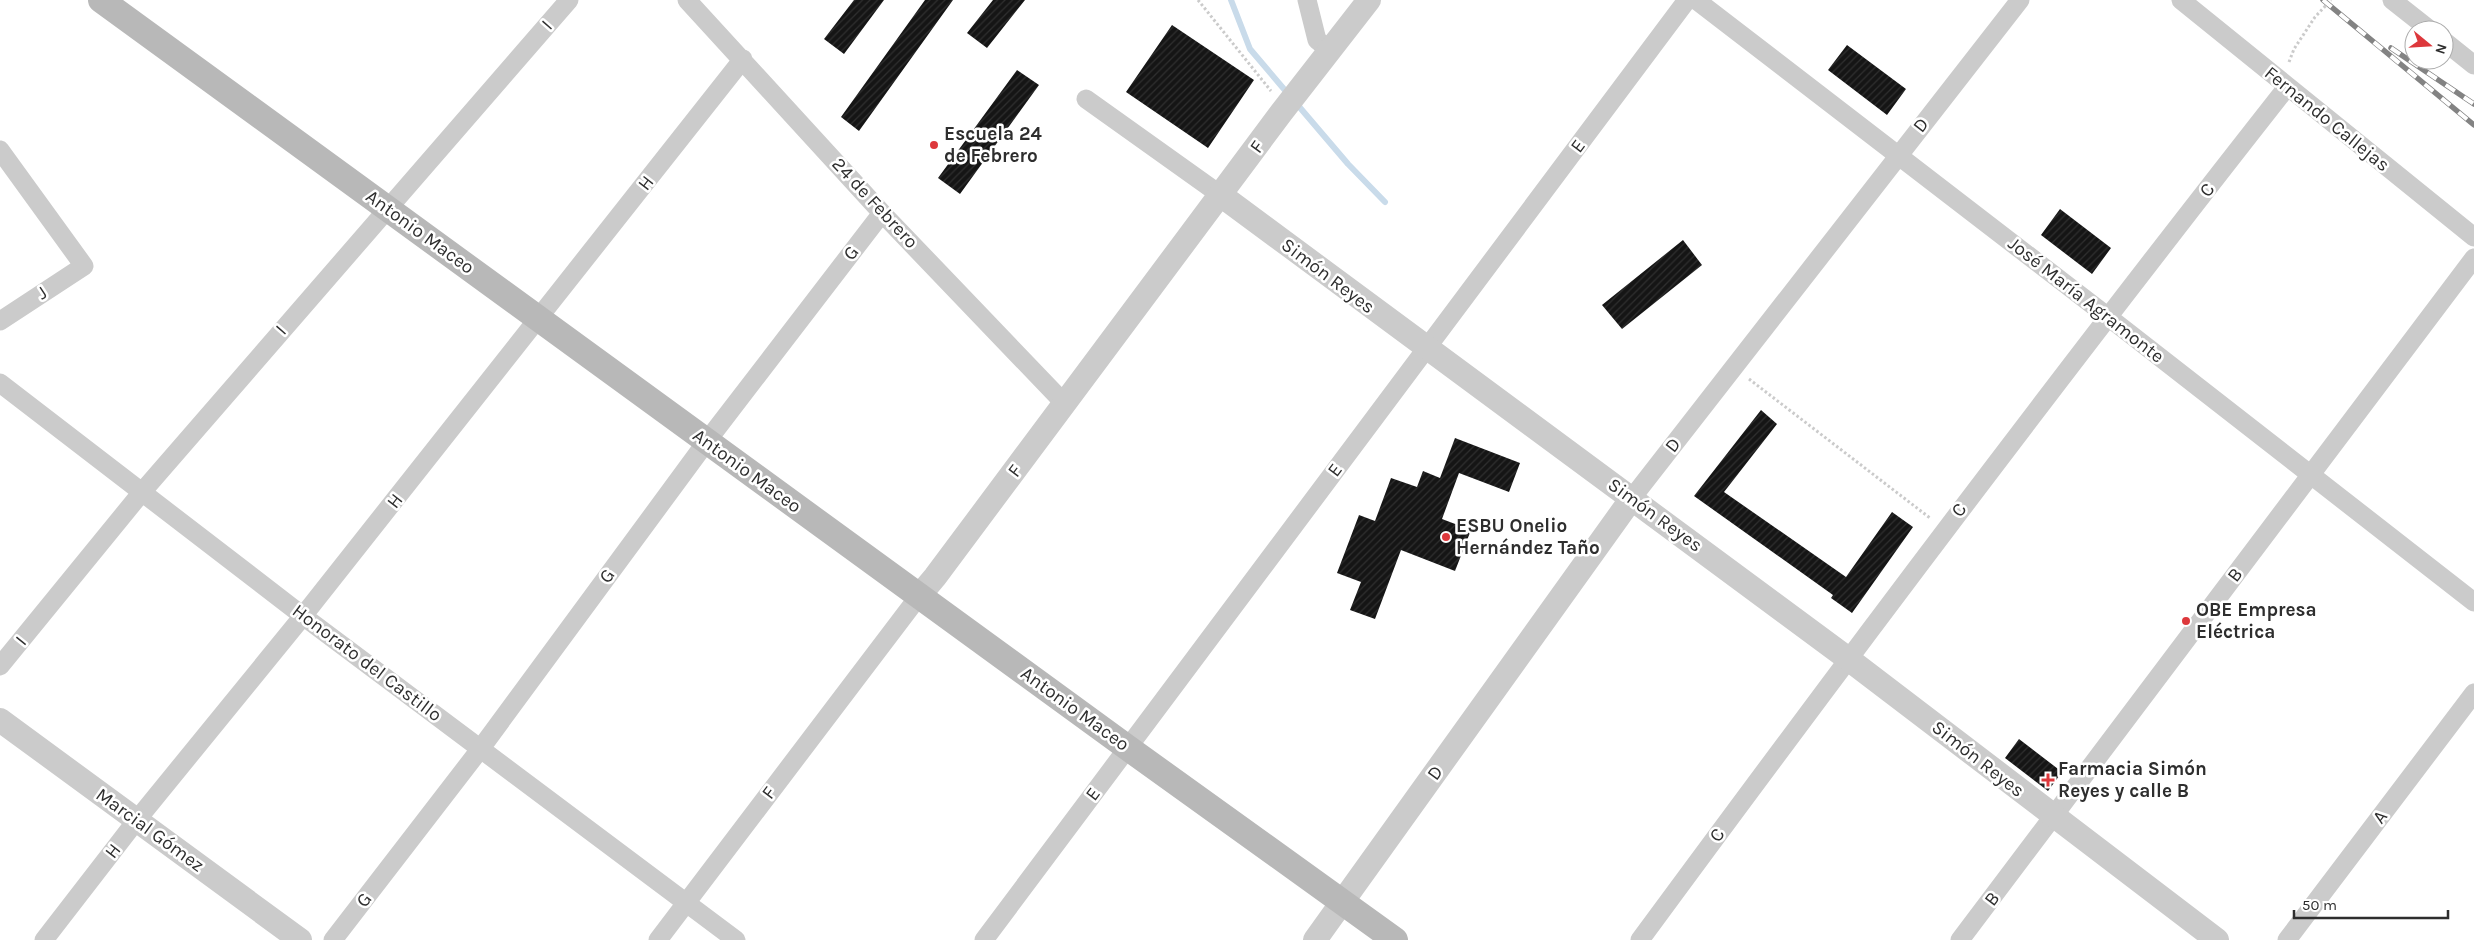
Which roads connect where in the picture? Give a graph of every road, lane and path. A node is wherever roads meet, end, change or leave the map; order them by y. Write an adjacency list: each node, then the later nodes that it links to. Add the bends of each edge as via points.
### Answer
1 (101, 0): 24 (main road, Antonio Maceo)
2 (569, 0): 24 (street, I)
3 (688, 0): 15 (street, 24 de Febrero)
4 (1198, 0): 20 (path, via 1270,88)
5 (1307, 0): 16 (street)
6 (1369, 0): 16 (street, F)
7 (1687, 0): 31 (street, E)
8 (1696, 0): 22 (street, José María Agramonte)
9 (2020, 0): 22 (street, D)
10 (2181, 0): 18 (street, Fernando Callejas)
11 (2331, 0): 18 (path, via 2314,17 2294,49 2288,65)
12 (2392, 0): 13 (street)
13 (2417, 20)
14 (2454, 49): 17 (street)
15 (743, 58): 25 (street, 24 de Febrero); 29 (street, H)
16 (1325, 59): 20 (street, F)
17 (2474, 65)
18 (2287, 88): 26 (street, Fernando Callejas); 28 (street, C)
19 (1086, 99): 23 (street, Simón Reyes)
20 (1282, 113): 23 (street, F)
21 (0, 150): 30 (street, J, via 84,266)
22 (1897, 156): 28 (street, José María Agramonte); 32 (street, D)
23 (1222, 196): 31 (street, Simón Reyes); 34 (street, F)
24 (387, 208): 29 (main road, Antonio Maceo); 37 (street, I)
25 (882, 213): 34 (street, 24 de Febrero); 35 (street, G)
26 (2474, 237)
27 (2474, 258): 36 (street, B)
28 (2107, 316): 36 (street, José María Agramonte); 39 (street, C)
29 (539, 319): 35 (main road, Antonio Maceo); 42 (street, H)
30 (0, 321)
31 (1426, 349): 38 (street, Simón Reyes); 48 (street, E)
32 (1733, 367): 38 (street, D); 39 (path)
33 (0, 383): 37 (street, Honorato del Castillo)
34 (1065, 404): 40 (street, F)
35 (707, 441): 40 (main road, Antonio Maceo); 47 (street, G)
36 (2310, 475): 41 (street, José María Agramonte); 49 (street, B)
37 (142, 492): 42 (street, Honorato del Castillo); 44 (street, I)
38 (1632, 498): 43 (street, Simón Reyes); 52 (street, D)
39 (1945, 529): 43 (street, C)
40 (918, 596): 48 (main road, Antonio Maceo); 51 (street, F)
41 (2474, 602)
42 (304, 616): 47 (street, Honorato del Castillo); 50 (street, H)
43 (1848, 658): 49 (street, Simón Reyes); 61 (street, C)
44 (0, 666)
45 (2474, 693): 64 (street, A)
46 (0, 720): 50 (street, Marcial Gómez)
47 (481, 748): 51 (street, Honorato del Castillo); 56 (street, G)
48 (1128, 748): 52 (main road, Antonio Maceo); 59 (street, E)
49 (2054, 817): 62 (street, B); 63 (street, Simón Reyes)
50 (136, 821): 54 (street, H); 55 (street, Marcial Gómez)
51 (686, 902): 57 (street, F); 58 (street, Honorato del Castillo)
52 (1342, 902): 53 (main road, Antonio Maceo); 60 (street, D)
53 (1382, 936)
54 (44, 940)
55 (300, 940)
56 (333, 940)
57 (658, 940)
58 (736, 940)
59 (984, 940)
60 (1315, 940)
61 (1640, 940)
62 (1960, 940)
63 (2217, 940)
64 (2287, 940)

